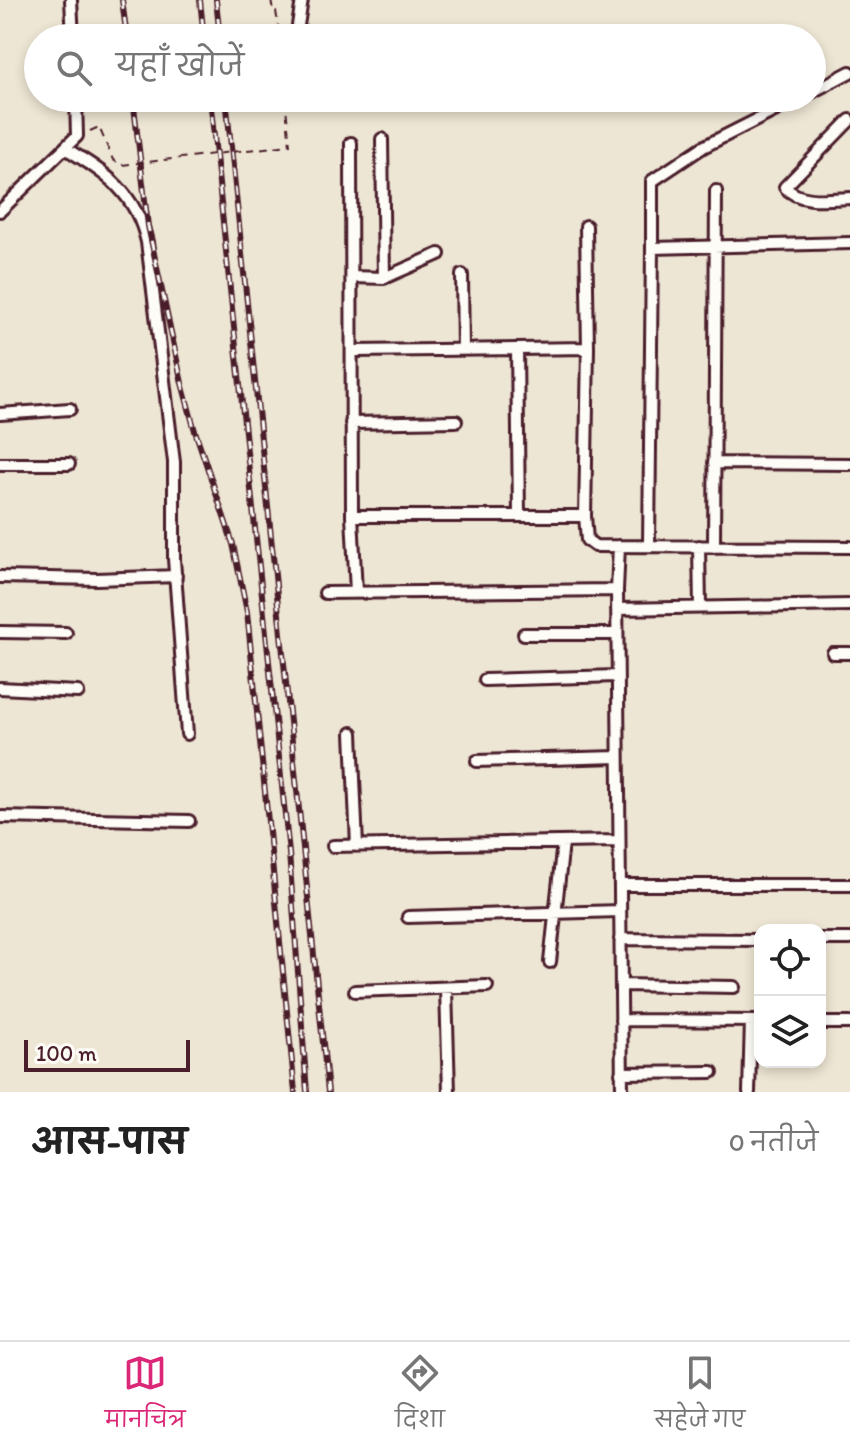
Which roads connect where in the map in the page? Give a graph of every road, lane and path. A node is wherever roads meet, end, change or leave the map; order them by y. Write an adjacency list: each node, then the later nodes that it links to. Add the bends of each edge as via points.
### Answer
1 (71, 0): 4 (street)
2 (271, 0): 5 (path)
3 (302, 0): 6 (street)
4 (72, 24)
5 (277, 24)
6 (298, 24)
7 (850, 72): 8 (street)
8 (826, 85)
9 (76, 112): 13 (street)
10 (286, 112): 13 (path, bridge, via 290,145 122,165 113,160 99,127)
11 (772, 112): 23 (street, via 703,147 652,181)
12 (848, 126): 18 (street, via 785,187 809,199)
13 (77, 136): 16 (street)
14 (382, 139): 27 (street)
15 (351, 143): 26 (street)
16 (65, 148): 19 (street); 48 (street, via 114,182 142,222 174,462)
17 (716, 191): 22 (street)
18 (850, 198)
19 (0, 211)
20 (586, 226): 28 (street)
21 (850, 243): 22 (street)
22 (716, 246): 23 (street); 36 (street)
23 (652, 248): 44 (street)
24 (439, 254): 27 (street)
25 (462, 275): 30 (street)
26 (353, 277): 27 (street); 31 (street)
27 (384, 278)
28 (588, 348): 29 (street); 42 (street)
29 (517, 349): 30 (street); 40 (street)
30 (463, 350): 31 (street)
31 (354, 351): 35 (street)
32 (70, 409): 33 (street)
33 (0, 414)
34 (456, 421): 35 (street)
35 (351, 423): 41 (street)
36 (714, 463): 39 (street); 46 (street)
37 (0, 464): 38 (street)
38 (69, 464)
39 (850, 464)
40 (519, 515): 41 (street); 42 (street)
41 (352, 516): 51 (street)
42 (585, 517): 43 (street, via 591,545)
43 (619, 546): 44 (street); 50 (street)
44 (649, 546): 45 (street)
45 (699, 546): 46 (street); 54 (street)
46 (714, 547): 47 (street)
47 (850, 547)
48 (176, 576): 49 (street); 67 (street)
49 (0, 577)
50 (617, 590): 51 (street); 55 (street)
51 (356, 592): 52 (street)
52 (325, 593)
53 (850, 605): 54 (street)
54 (700, 607): 55 (street)
55 (617, 609): 59 (street)
56 (0, 632): 57 (street)
57 (66, 633)
58 (524, 634): 59 (street)
59 (617, 634): 62 (street)
60 (833, 653): 61 (street)
61 (850, 653)
62 (617, 676): 63 (street); 68 (street)
63 (485, 680)
64 (0, 688): 65 (street)
65 (78, 692)
66 (352, 733): 75 (street)
67 (187, 734)
68 (618, 757): 69 (street); 72 (street)
69 (477, 761)
70 (0, 817): 71 (street)
71 (189, 821)
72 (619, 841): 73 (street); 76 (street)
73 (563, 842): 75 (street); 79 (street)
74 (333, 846): 75 (street)
75 (357, 846)
76 (620, 885): 77 (street); 78 (street)
77 (850, 885)
78 (620, 911): 79 (street); 81 (street)
79 (556, 912): 80 (street); 85 (street)
80 (408, 917)
81 (620, 939): 84 (street); 86 (street)
82 (826, 939): 83 (street)
83 (850, 939)
84 (754, 940)
85 (550, 962)
86 (621, 985): 88 (street); 91 (street)
87 (487, 986): 89 (street)
88 (734, 987)
89 (446, 988): 90 (street); 98 (street)
90 (355, 991)
91 (621, 1020): 92 (street); 97 (street)
92 (754, 1021)
93 (826, 1023): 94 (street)
94 (850, 1023)
95 (754, 1041): 100 (street)
96 (712, 1072): 97 (street)
97 (621, 1073): 99 (street)
98 (449, 1092)
99 (622, 1092)
100 (749, 1092)

